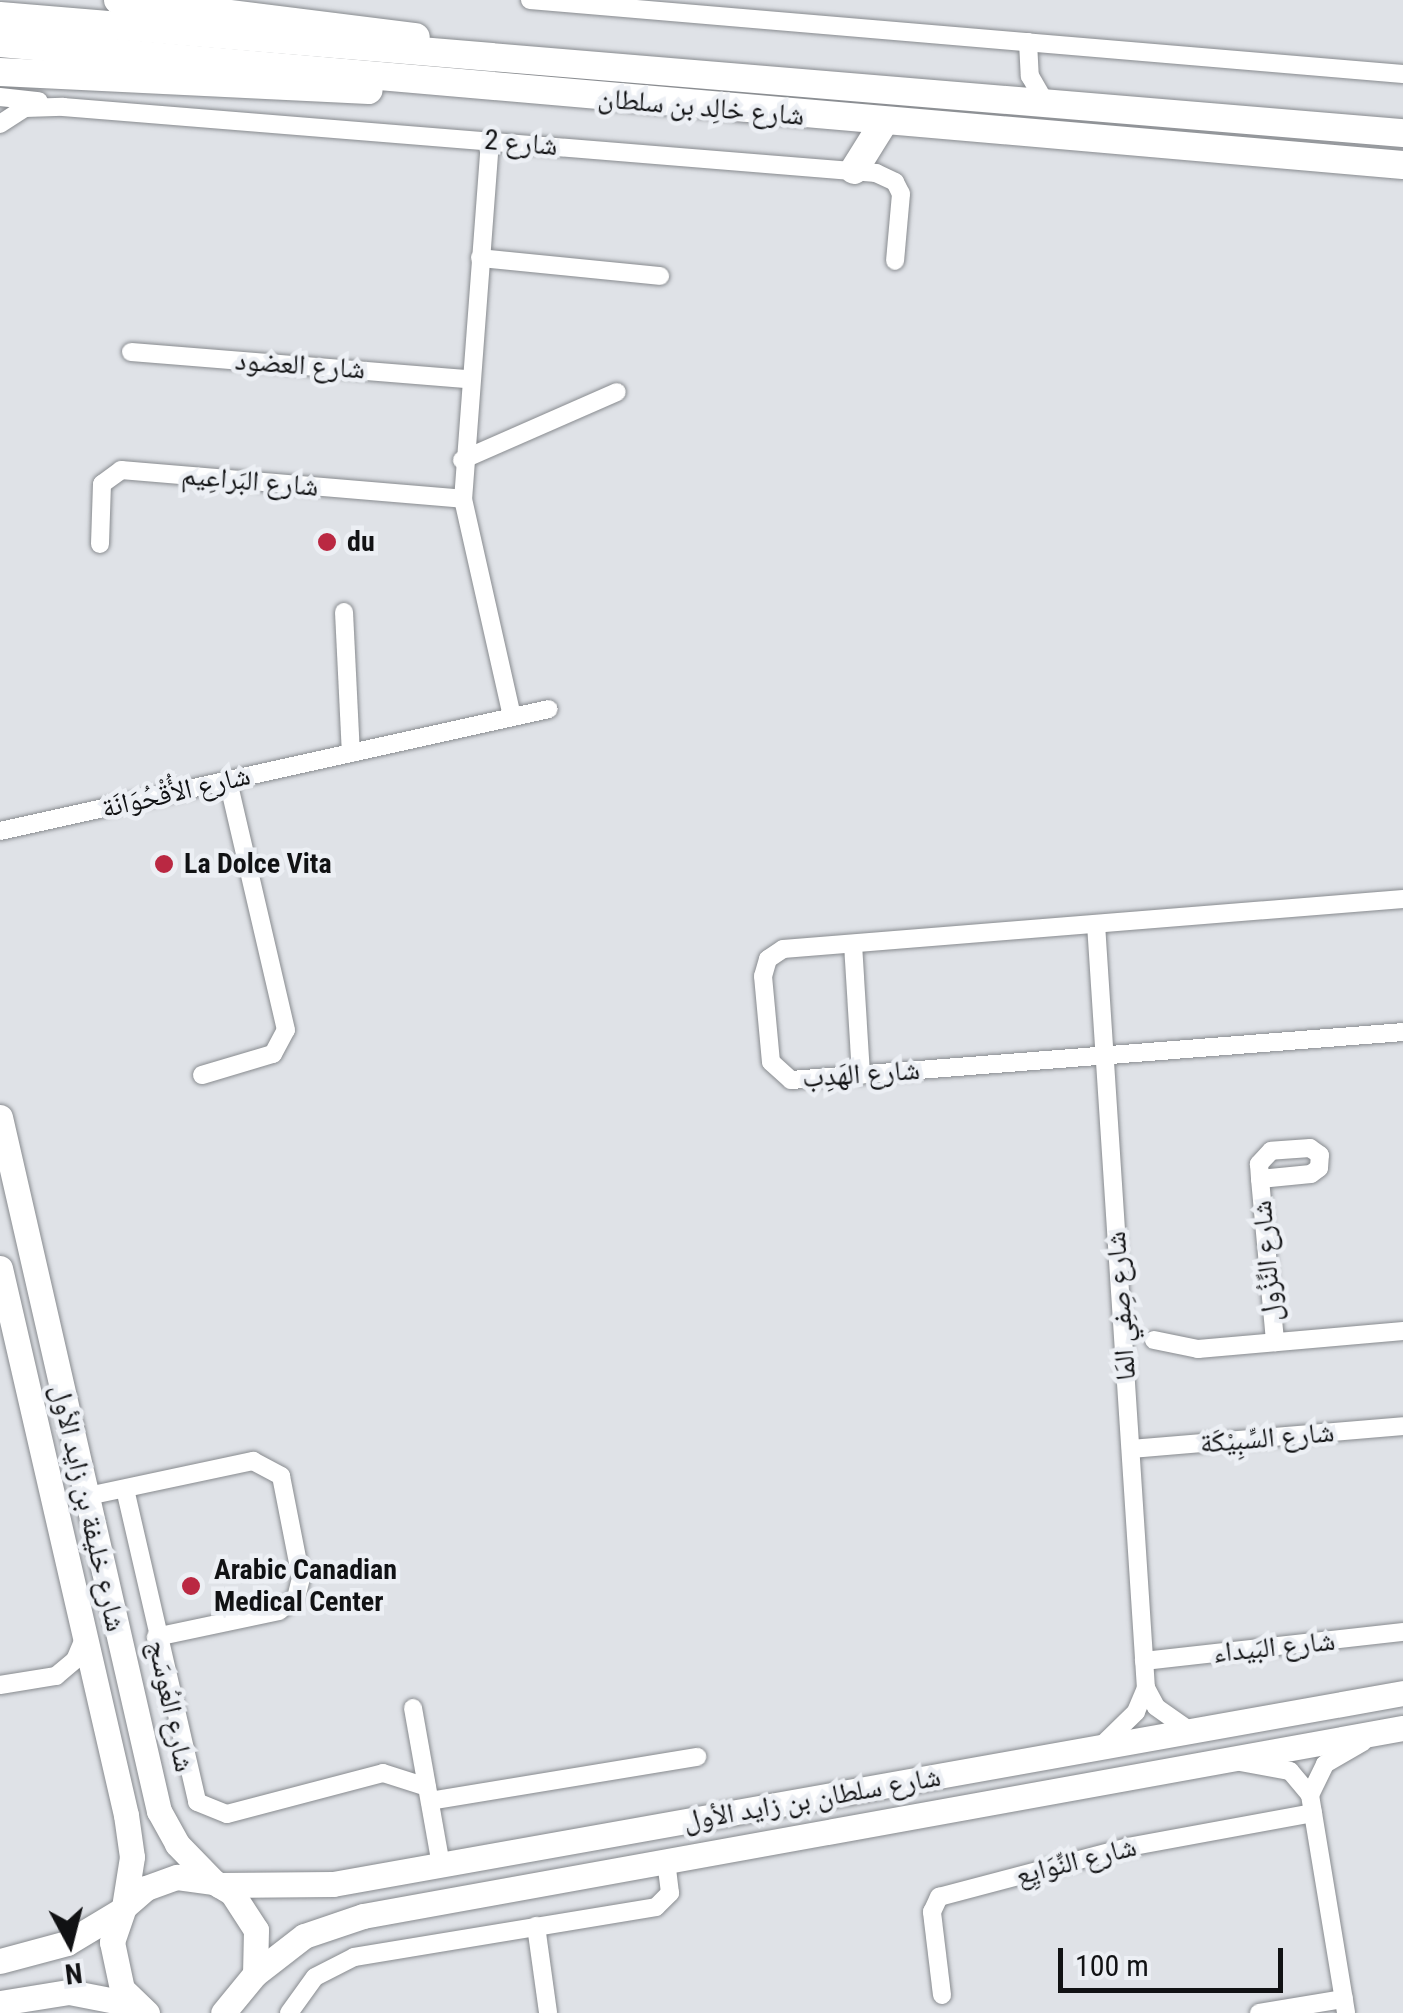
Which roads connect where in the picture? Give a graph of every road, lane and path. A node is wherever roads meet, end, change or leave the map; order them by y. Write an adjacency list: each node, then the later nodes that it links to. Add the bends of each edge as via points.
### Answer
1 (118, 0): 7 (main road, via 368,28)
2 (530, 0): 3 (street)
3 (688, 7): 6 (street)
4 (0, 16): 7 (main road, شارع خالِد بن سلطان)
5 (0, 43): 10 (main road, شارع خالِد بن سلطان)
6 (1027, 49): 9 (street); 12 (street); 13 (street)
7 (490, 56): 12 (main road, شارع خالِد بن سلطان)
8 (0, 72): 10 (main road, via 294,90)
9 (1403, 74)
10 (450, 86): 15 (main road, شارع خالِد بن سلطان)
11 (0, 97): 14 (street, شارع 2)
12 (1000, 99): 13 (main road, شارع خالِد بن سلطان)
13 (1045, 102): 17 (main road, شارع خالِد بن سلطان)
14 (63, 107): 16 (street, شارع 2, via 25,108); 18 (street, شارع 2)
15 (884, 122): 19 (main road, شارع خالِد بن سلطان); 20 (main road)
16 (0, 124)
17 (1403, 133)
18 (490, 141): 20 (street, شارع 2); 21 (street)
19 (1403, 165)
20 (854, 170): 22 (street, شارع 2, via 883,174 899,188)
21 (480, 258): 23 (street); 25 (street)
22 (895, 261)
23 (660, 276)
24 (131, 352): 25 (street, شارع العضود)
25 (468, 378): 27 (street)
26 (617, 392): 27 (street)
27 (462, 460): 28 (street)
28 (463, 498): 29 (street, شارع البَراعِيم, via 122,470 102,484); 32 (street)
29 (100, 544)
30 (344, 612): 33 (street)
31 (549, 709): 32 (street, شارع الأُقْحُوَانَة)
32 (512, 717): 33 (street, شارع الأُقْحُوَانَة)
33 (351, 753): 34 (street, شارع الأُقْحُوَانَة)
34 (228, 780): 35 (street, شارع الأُقْحُوَانَة); 41 (street, via 286,1030 273,1054)
35 (1, 824)
36 (1403, 901): 37 (street, شارع الهَدِب)
37 (1096, 924): 38 (street, شارع الهَدِب); 40 (street, شارع صِفِي المَا)
38 (853, 944): 42 (street); 42 (street, شارع الهَدِب, via 784,949 768,959 763,976 776,1072 791,1080)
39 (1403, 1032): 40 (street, شارع الهَدِب)
40 (1105, 1056): 42 (street, شارع الهَدِب); 50 (street, شارع صِفِي المَا)
41 (202, 1075)
42 (861, 1075)
43 (0, 1116): 52 (main road, شارع خليفة بن زايد الأول)
44 (1260, 1179): 48 (street, شارع النِّزُول)
45 (0, 1270): 54 (main road, شارع خليفة بن زايد الأول)
46 (1403, 1331): 48 (street, شارع النِّزُول)
47 (1154, 1340): 48 (street, شارع النِّزُول, via 1198,1349)
48 (1275, 1342)
49 (1403, 1426): 50 (street, شارع السِّبِيْكَة)
50 (1130, 1449): 56 (street, شارع صِفِي المَا)
51 (124, 1489): 52 (street); 55 (street, شارع العُوسَج); 55 (street, via 253,1461 272,1466 284,1483 302,1578 296,1598 279,1611)
52 (88, 1496): 72 (main road, شارع خليفة بن زايد الأول, via 159,1811 177,1844)
53 (1403, 1632): 56 (street, شارع البَيداء)
54 (86, 1637): 57 (street, via 75,1660); 61 (main road, شارع خليفة بن زايد الأول)
55 (156, 1637): 68 (street, شارع العُوسَج, via 189,1788 203,1808 227,1814 383,1772)
56 (1144, 1661): 59 (street, شارع صِفِي المَا)
57 (56, 1676): 58 (street); 61 (street)
58 (0, 1686)
59 (1146, 1688): 64 (street, via 1156,1707); 65 (street, via 1136,1712)
60 (1403, 1693): 64 (main road, شارع سلطان بن زايد الأول)
61 (98, 1697): 73 (main road, شارع خليفة بن زايد الأول, via 131,1840)
62 (413, 1708): 68 (street)
63 (1392, 1730): 67 (main road, شارع سلطان بن زايد الأول); 69 (street, via 1325,1764)
64 (1190, 1731): 65 (main road, شارع سلطان بن زايد الأول)
65 (1100, 1747): 71 (main road, شارع سلطان بن زايد الأول)
66 (696, 1756): 68 (street, شارع العُوسَج)
67 (1230, 1759): 69 (street, via 1290,1771); 70 (main road, شارع سلطان بن زايد الأول)
68 (429, 1794): 71 (street)
69 (1312, 1804): 77 (street, شارع النِّوَايِع, via 939,1897 932,1912); 79 (street)
70 (666, 1862): 74 (street, via 670,1893 656,1907); 76 (main road, شارع سلطان بن زايد الأول, via 342,1920 304,1936)
71 (442, 1865): 72 (main road, شارع سلطان بن زايد الأول, via 298,1888)
72 (216, 1883): 73 (main road, شارع سلطان بن زايد الأول, via 161,1881); 76 (main road, شارع خليفة بن زايد الأول, via 250,1916 259,1945)
73 (123, 1909): 75 (main road, via 67,1943); 81 (main road, شارع خليفة بن زايد الأول, via 112,1958 122,1989)
74 (536, 1926): 82 (street, via 354,1957 315,1977); 83 (street)
75 (0, 1961)
76 (255, 1974): 80 (main road)
77 (942, 1995)
78 (0, 2003): 81 (main road, via 69,1992)
79 (1345, 2006): 84 (street)
80 (231, 2009)
81 (144, 2011)
82 (289, 2013)
83 (548, 2013)
84 (1259, 2013)

